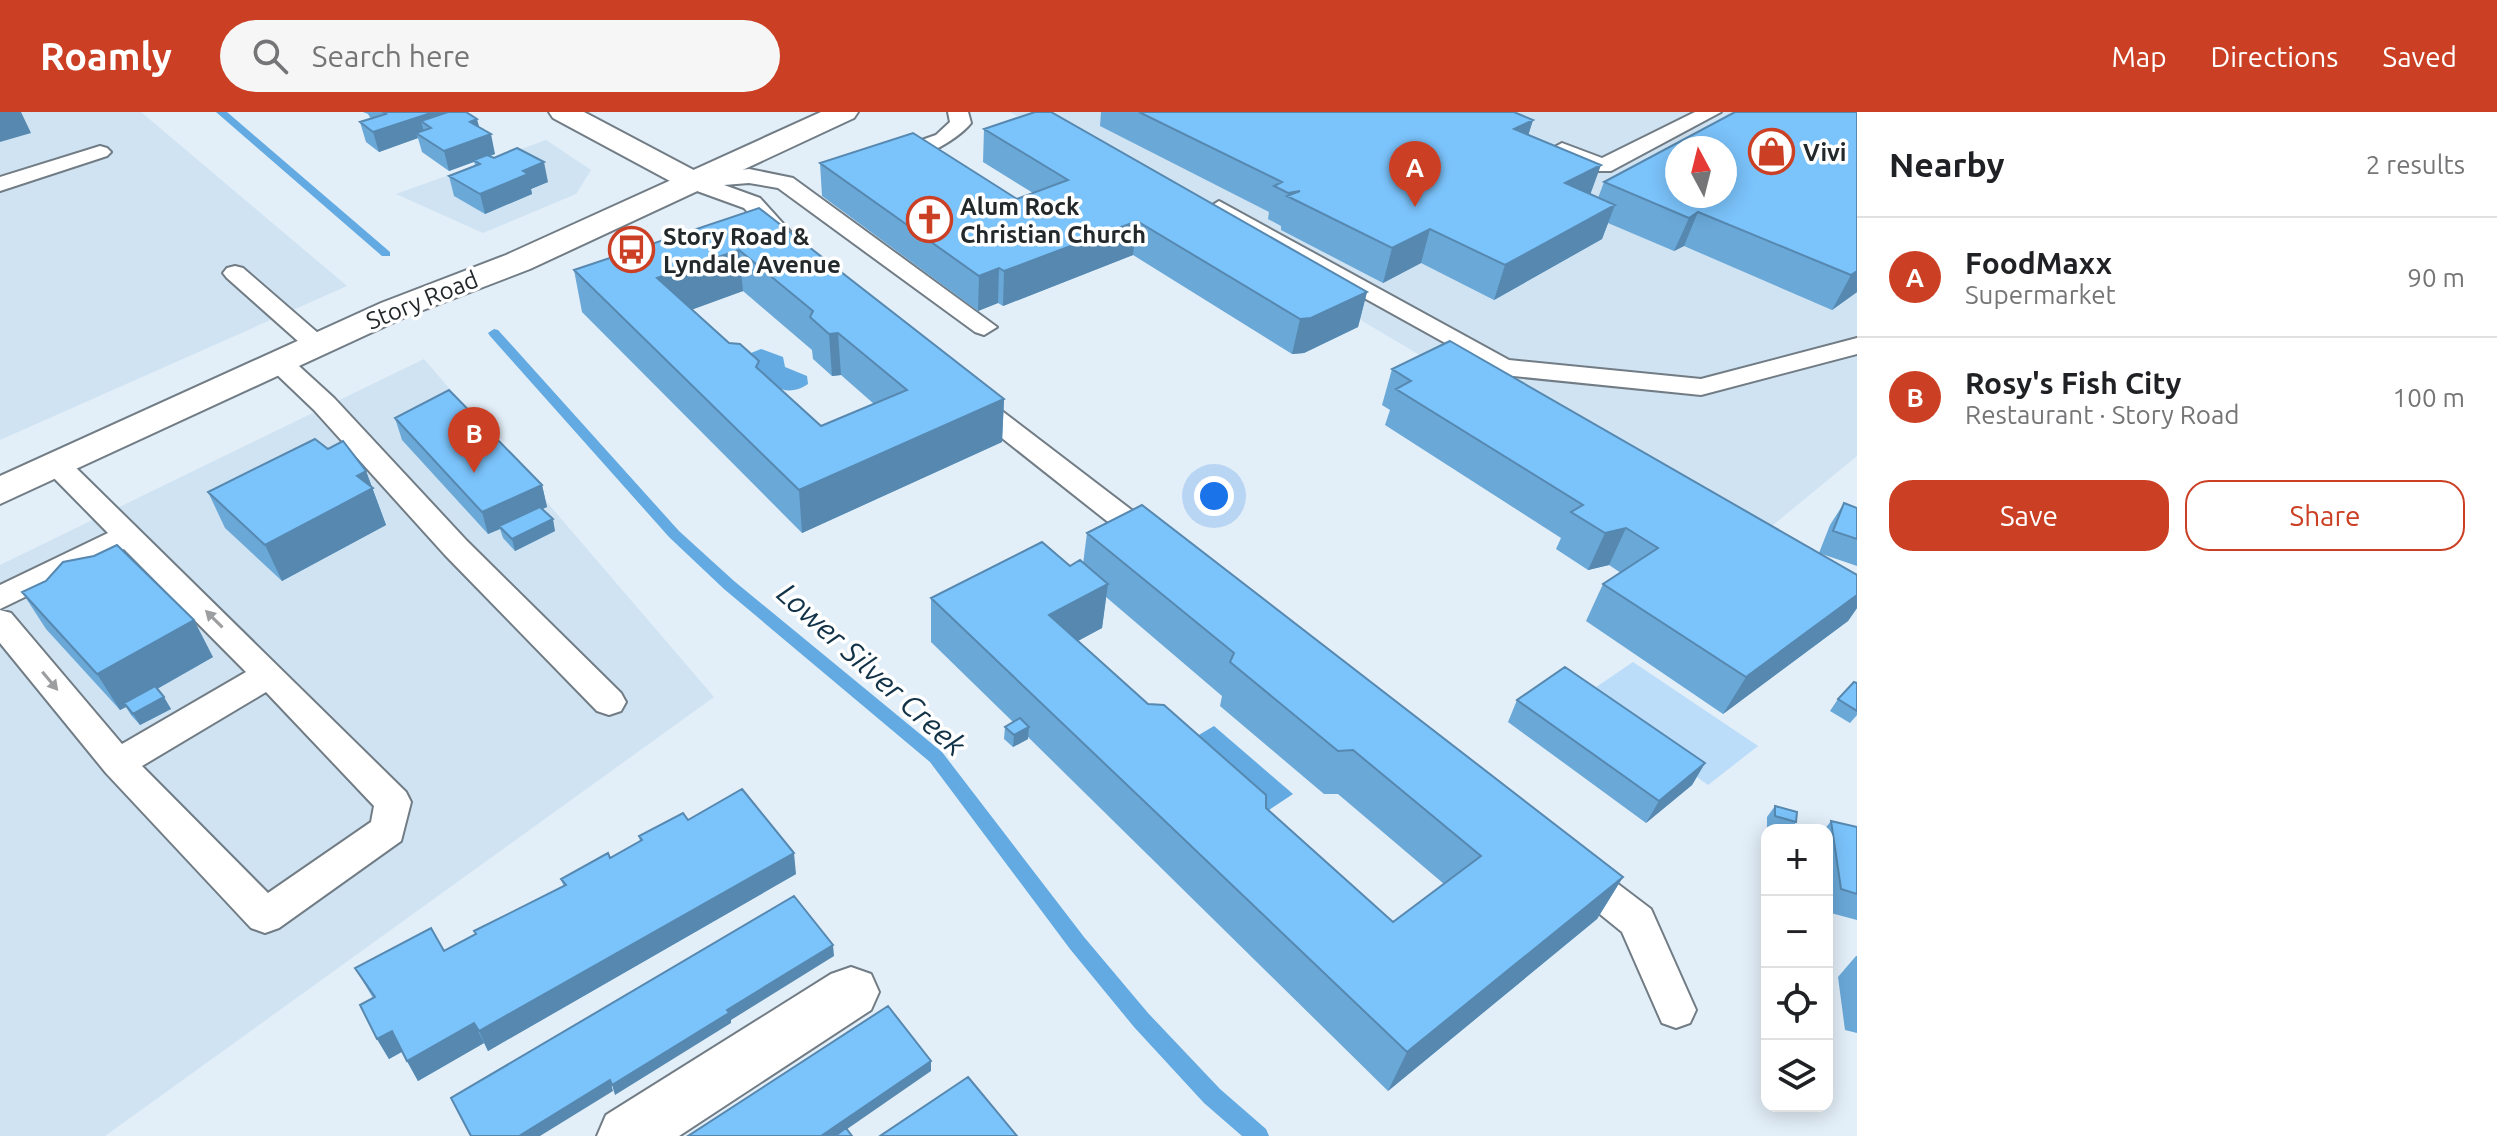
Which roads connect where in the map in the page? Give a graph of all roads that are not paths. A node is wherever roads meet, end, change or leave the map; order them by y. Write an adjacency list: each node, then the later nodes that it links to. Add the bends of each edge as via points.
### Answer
1 (563, 112): 8 (main road)
2 (844, 112): 8 (main road, Story Road)
3 (958, 112): 7 (lane, via 961,123 943,139)
4 (1711, 112): 5 (lane, via 1603,166)
5 (1539, 140)
6 (100, 152): 10 (lane)
7 (872, 166)
8 (694, 182): 11 (lane, via 749,176 785,183); 13 (lane, via 752,203 775,224); 16 (main road, Story Road)
9 (829, 182): 11 (lane)
10 (0, 184)
11 (801, 193): 15 (lane)
12 (1196, 195): 17 (lane, via 1503,367 1701,387)
13 (799, 260)
14 (235, 273): 16 (lane)
15 (984, 327)
16 (317, 345): 18 (main road, Story Road)
17 (1857, 346)
18 (279, 362): 20 (main road, Story Road); 27 (lane)
19 (946, 380): 23 (lane)
20 (57, 465): 21 (main road, Story Road); 22 (lane)
21 (0, 491)
22 (128, 535): 24 (lane); 26 (lane, one-way to 22)
23 (1180, 563)
24 (0, 598)
25 (0, 621): 28 (lane, one-way to 28)
26 (269, 674): 28 (lane); 28 (lane, via 393,802 388,830 265,916)
27 (609, 702)
28 (118, 763)
29 (1554, 856): 31 (lane, via 1637,921)
30 (851, 992): 32 (main road)
31 (1676, 1010)
32 (627, 1136)

